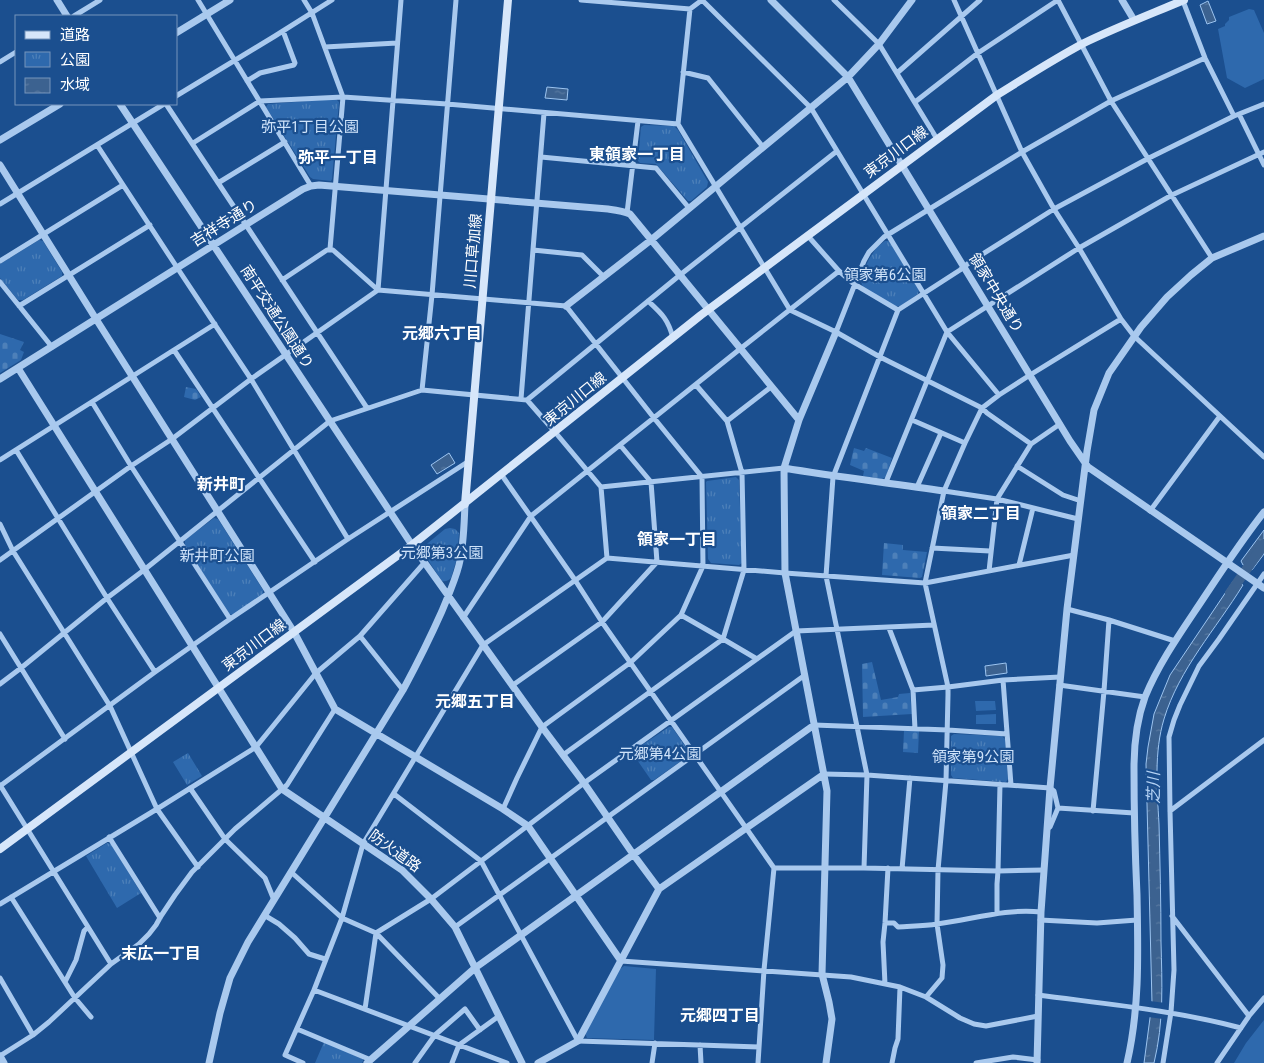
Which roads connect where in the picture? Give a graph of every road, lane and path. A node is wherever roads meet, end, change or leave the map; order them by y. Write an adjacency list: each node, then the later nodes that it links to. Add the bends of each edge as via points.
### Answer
1 (56, 0): 23 (street)
2 (100, 0): 24 (street)
3 (198, 0): 22 (street)
4 (230, 0): 22 (street)
5 (304, 0): 21 (street)
6 (332, 0): 21 (street)
7 (401, 0): 29 (street)
8 (456, 0): 49 (street)
9 (508, 0): 56 (main road, 川口草加線)
10 (581, 0): 19 (street)
11 (702, 0): 20 (street); 55 (street)
12 (771, 0): 40 (street, 領家中央通り)
13 (834, 0): 30 (street)
14 (912, 0): 30 (street)
15 (954, 0): 25 (street)
16 (980, 0): 25 (street)
17 (1122, 0): 26 (street)
18 (1184, 0): 26 (main road, 東京川口線); 35 (street)
19 (600, 1): 20 (street)
20 (690, 9): 38 (street)
21 (312, 13): 27 (street); 32 (street)
22 (207, 14): 28 (street); 36 (street)
23 (66, 15)
24 (76, 15)
25 (962, 16): 34 (street); 39 (street)
26 (1134, 20): 31 (main road, 東京川口線)
27 (283, 31): 36 (street); 41 (street, via 294,65 260,73)
28 (178, 32)
29 (397, 43): 32 (street); 45 (street)
30 (879, 44): 39 (street); 40 (street)
31 (1082, 44): 34 (street, via 1058,0); 43 (main road, 東京川口線); 48 (street)
32 (325, 47): 44 (street)
33 (15, 53): 37 (street)
34 (978, 53): 43 (street); 47 (street)
35 (1205, 58): 48 (street); 58 (street)
36 (234, 60): 41 (street); 42 (street)
37 (0, 62)
38 (683, 72): 61 (street); 67 (street, via 708,78)
39 (897, 73): 47 (street)
40 (848, 76): 55 (street); 76 (street, 領家中央通り)
41 (247, 81): 46 (street)
42 (178, 95)
43 (997, 95): 62 (main road, 東京川口線); 69 (street)
44 (343, 97): 45 (street); 46 (street); 80 (street)
45 (393, 100): 49 (street); 82 (street)
46 (260, 102): 64 (street); 65 (street)
47 (915, 102): 62 (street)
48 (1111, 102): 69 (street); 72 (street)
49 (447, 104): 56 (street); 86 (street)
50 (1264, 104): 58 (street)
51 (58, 105): 63 (street)
52 (121, 105): 60 (street, 南平交通公園通り)
53 (163, 105): 60 (street)
54 (166, 105): 65 (street)
55 (811, 108): 67 (street); 68 (street)
56 (499, 109): 57 (street); 87 (main road, 川口草加線)
57 (544, 113): 59 (street); 71 (street)
58 (1237, 115): 70 (street); 72 (street)
59 (638, 120): 61 (street); 75 (street)
60 (133, 123): 66 (street); 102 (street, 南平交通公園通り)
61 (678, 124): 81 (street)
62 (937, 139): 76 (main road, 東京川口線)
63 (0, 140)
64 (285, 142): 77 (street); 79 (street)
65 (193, 143): 77 (street)
66 (97, 145): 78 (street); 83 (street)
67 (763, 147): 81 (street)
68 (837, 150): 84 (street); 96 (street)
69 (1022, 152): 91 (street); 92 (street)
70 (1261, 154): 74 (street); 85 (street)
71 (540, 157): 75 (street); 89 (street)
72 (1149, 158): 85 (street); 91 (street)
73 (0, 165): 83 (street)
74 (1264, 165)
75 (633, 166): 90 (street, via 656,168); 93 (street)
76 (903, 166): 84 (main road, 東京川口線); 92 (street, 領家中央通り)
77 (218, 183): 95 (street)
78 (123, 185): 94 (street); 98 (street)
79 (311, 186): 80 (street, 吉祥寺通り); 95 (street, 吉祥寺通り)
80 (335, 186): 82 (street, 吉祥寺通り); 104 (street)
81 (715, 186): 90 (street); 96 (street)
82 (386, 191): 86 (street, 吉祥寺通り); 118 (street)
83 (17, 193): 88 (street); 98 (street)
84 (864, 194): 97 (street); 99 (main road, 東京川口線)
85 (1172, 195): 103 (street); 106 (street)
86 (440, 196): 87 (street, 吉祥寺通り); 120 (street)
87 (491, 200): 89 (street, 吉祥寺通り); 121 (main road, 川口草加線)
88 (0, 204)
89 (537, 204): 93 (street, 吉祥寺通り); 105 (street)
90 (689, 208): 101 (street)
91 (1054, 209): 103 (street); 108 (street)
92 (930, 210): 97 (street); 108 (street, 領家中央通り)
93 (627, 213): 101 (street)
94 (150, 225): 110 (street); 113 (street)
95 (246, 225): 102 (street, 吉祥寺通り); 115 (street)
96 (740, 228): 109 (street); 112 (street)
97 (888, 234): 117 (street, via 869,252); 119 (street)
98 (44, 235): 107 (street); 113 (street)
99 (808, 236): 109 (main road, 東京川口線); 111 (street)
100 (1264, 236): 106 (street)
101 (651, 240): 112 (street); 114 (street)
102 (214, 246): 110 (street, 吉祥寺通り); 142 (street, 南平交通公園通り)
103 (1079, 248): 126 (street); 131 (street)
104 (330, 249): 115 (street); 118 (street)
105 (533, 250): 114 (street, via 582,255); 123 (street)
106 (1212, 258): 136 (street, via 1167,297)
107 (0, 261)
108 (964, 267): 119 (street); 126 (street, 領家中央通り)
109 (764, 268): 127 (main road, 東京川口線); 128 (street)
110 (178, 269): 130 (street, 吉祥寺通り); 132 (street)
111 (839, 271): 117 (street); 128 (street)
112 (680, 275): 122 (street); 127 (street)
113 (69, 276): 124 (street); 130 (street)
114 (604, 277): 125 (street)
115 (282, 280): 135 (street)
116 (0, 282): 124 (street)
117 (854, 284): 129 (street); 133 (street)
118 (378, 290): 120 (street); 135 (street)
119 (924, 293): 129 (street); 134 (street)
120 (432, 295): 121 (street); 153 (street)
121 (482, 299): 123 (street); 154 (main road, 川口草加線)
122 (648, 301): 137 (street, via 665,316); 138 (street)
123 (529, 303): 125 (street); 156 (street)
124 (19, 306): 139 (street)
125 (566, 306): 138 (street)
126 (988, 306): 134 (street); 145 (street, 領家中央通り)
127 (708, 310): 137 (main road, 東京川口線); 140 (street)
128 (790, 310): 133 (street); 140 (street)
129 (898, 310): 143 (street)
130 (96, 319): 139 (street, 吉祥寺通り); 146 (street)
131 (1121, 319): 136 (street); 145 (street)
132 (215, 324): 141 (street); 149 (street)
133 (836, 332): 143 (street); 163 (street)
134 (947, 332): 150 (street); 155 (street)
135 (317, 334): 142 (street); 158 (street)
136 (1134, 336): 161 (street); 180 (street, via 1109,373 1095,406)
137 (673, 338): 147 (main road, 東京川口線)
138 (595, 344): 147 (street); 156 (street)
139 (52, 347): 144 (street, 吉祥寺通り)
140 (740, 349): 151 (street); 152 (street)
141 (174, 350): 146 (street); 160 (street)
142 (286, 356): 149 (street); 165 (street, 南平交通公園通り)
143 (880, 356): 150 (street); 187 (street)
144 (18, 368): 148 (street, 吉祥寺通り); 168 (street, 防火道路)
145 (1030, 375): 155 (street); 167 (street, 領家中央通り)
146 (132, 376): 157 (street); 171 (street)
147 (623, 378): 162 (street); 169 (main road, 東京川口線)
148 (0, 379)
149 (252, 379): 160 (street); 176 (street)
150 (927, 380): 159 (street); 164 (street)
151 (696, 385): 162 (street); 166 (street)
152 (771, 387): 163 (street); 166 (street)
153 (422, 390): 154 (street); 158 (street)
154 (474, 394): 156 (street); 179 (main road, 川口草加線)
155 (999, 395): 159 (street)
156 (524, 399): 169 (street)
157 (92, 402): 168 (street); 181 (street)
158 (367, 408): 165 (street)
159 (982, 408): 172 (street); 173 (street)
160 (213, 409): 171 (street); 188 (street)
161 (1220, 416): 177 (street); 201 (street)
162 (654, 418): 174 (street); 189 (street)
163 (799, 420): 183 (street)
164 (912, 420): 170 (street); 191 (street)
165 (330, 421): 176 (street); 202 (street, 南平交通公園通り)
166 (727, 421): 185 (street)
167 (1060, 424): 173 (street); 180 (street, 領家中央通り)
168 (54, 426): 175 (street); 195 (street, 防火道路)
169 (555, 432): 184 (street); 186 (main road, 東京川口線)
170 (941, 433): 172 (street); 193 (street)
171 (172, 439): 181 (street); 200 (street)
172 (965, 444): 194 (street)
173 (1031, 444): 182 (street)
174 (620, 445): 184 (street); 190 (street)
175 (16, 450): 178 (street); 205 (street)
176 (294, 450): 188 (street); 208 (street)
177 (1264, 457)
178 (0, 460)
179 (469, 461): 198 (main road, 川口草加線); 202 (street)
180 (1086, 463): 197 (street); 201 (street, 領家中央通り, via 1091,470)
181 (131, 466): 195 (street); 209 (street)
182 (1017, 466): 196 (street); 197 (street, via 1063,495)
183 (784, 468): 185 (street); 187 (street); 226 (street)
184 (587, 470): 192 (street); 204 (street)
185 (742, 473): 189 (street); 224 (street)
186 (501, 474): 198 (main road, 東京川口線); 204 (street)
187 (833, 476): 191 (street); 228 (street)
188 (259, 477): 200 (street); 217 (street)
189 (702, 477): 190 (street); 222 (street)
190 (651, 482): 192 (street); 219 (street)
191 (886, 482): 193 (street)
192 (602, 487): 215 (street)
193 (917, 487): 194 (street)
194 (944, 491): 196 (street); 211 (street)
195 (96, 492): 205 (street); 223 (street, 防火道路)
196 (997, 499): 199 (street); 213 (street)
197 (1081, 501): 206 (street)
198 (465, 504): 210 (main road, 東京川口線); 233 (street, via 461,558)
199 (1033, 508): 206 (street); 220 (street)
200 (218, 511): 209 (street); 232 (street)
201 (1150, 511): 221 (street, 領家中央通り)
202 (389, 512): 208 (street); 210 (street, 南平交通公園通り)
203 (1264, 512): 221 (street)
204 (531, 516): 229 (street); 237 (street)
205 (58, 518): 212 (street); 234 (street)
206 (1078, 519): 214 (street)
207 (0, 524): 212 (street)
208 (348, 539): 217 (street)
209 (180, 541): 223 (street); 238 (street)
210 (412, 545): 218 (street, 南平交通公園通り); 246 (main road, 東京川口線)
211 (932, 548): 213 (street); 230 (street)
212 (13, 551): 216 (street); 245 (street)
213 (990, 551): 225 (street)
214 (1074, 555): 220 (street); 235 (street)
215 (607, 558): 219 (street); 229 (street)
216 (0, 560)
217 (314, 562): 232 (street)
218 (425, 562): 233 (street, 南平交通公園通り); 248 (street)
219 (657, 562): 222 (street); 240 (street)
220 (1019, 565): 225 (street)
221 (1229, 565): 231 (street, 領家中央通り); 250 (street)
222 (703, 566): 224 (street); 236 (street)
223 (144, 570): 234 (street); 251 (street, 防火道路)
224 (744, 570): 226 (street); 249 (street)
225 (989, 571): 230 (street)
226 (785, 573): 228 (street); 244 (street)
227 (1264, 574): 231 (street)
228 (826, 576): 230 (street); 243 (street)
229 (576, 580): 240 (street); 252 (street)
230 (925, 582): 241 (street)
231 (1259, 584): 304 (street, via 1198,666 1174,720 1169,737)
232 (268, 593): 238 (street); 246 (street)
233 (448, 596): 237 (street, 南平交通公園通り); 265 (street)
234 (107, 598): 245 (street); 256 (street)
235 (1067, 609): 239 (street); 260 (street)
236 (681, 615): 249 (street); 254 (street)
237 (463, 618): 252 (street, 南平交通公園通り)
238 (230, 619): 251 (street)
239 (1109, 620): 250 (street); 268 (street)
240 (602, 622): 254 (street); 262 (street)
241 (934, 625): 242 (street); 263 (street)
242 (889, 628): 243 (street); 266 (street)
243 (838, 630): 244 (street); 275 (street)
244 (796, 631): 253 (street); 258 (street)
245 (64, 632): 255 (street); 270 (street)
246 (294, 632): 257 (street); 264 (main road, 東京川口線)
247 (0, 634): 255 (street)
248 (360, 636): 257 (street); 265 (street)
249 (723, 639): 253 (street); 267 (street)
250 (1175, 641): 269 (street)
251 (192, 645): 256 (street); 264 (street, 防火道路)
252 (483, 645): 262 (street, 南平交通公園通り); 286 (street)
253 (757, 659): 272 (street)
254 (631, 662): 267 (street); 274 (street)
255 (21, 668): 261 (street); 280 (street)
256 (155, 672): 270 (street)
257 (316, 673): 271 (street); 282 (street)
258 (805, 675): 273 (street); 284 (street)
259 (1003, 680): 260 (street); 263 (street); 279 (street)
260 (1059, 681): 268 (street); 296 (street)
261 (0, 684)
262 (513, 685): 274 (street, 南平交通公園通り)
263 (948, 687): 266 (street); 277 (street)
264 (219, 688): 282 (street, 防火道路); 283 (main road, 東京川口線)
265 (403, 690): 278 (street)
266 (913, 690): 276 (street)
267 (650, 691): 272 (street); 285 (street)
268 (1104, 691): 269 (street); 303 (street)
269 (1145, 697): 305 (street, via 1134,754)
270 (110, 706): 280 (street); 283 (street)
271 (335, 709): 278 (street); 297 (street)
272 (671, 721): 284 (street); 291 (street)
273 (814, 725): 275 (street); 287 (street); 298 (street)
274 (542, 727): 285 (street, 南平交通公園通り); 302 (street)
275 (857, 727): 276 (street); 288 (street)
276 (915, 729): 277 (street)
277 (948, 730): 279 (street); 290 (street)
278 (376, 734): 286 (street); 307 (street)
279 (1007, 734): 293 (street)
280 (64, 739): 294 (street)
281 (1264, 740): 304 (street)
282 (256, 747): 295 (street); 297 (street, 防火道路)
283 (131, 752): 301 (street); 309 (main road, 東京川口線)
284 (694, 754): 298 (street); 306 (street)
285 (563, 755): 291 (street, 南平交通公園通り)
286 (416, 757): 299 (street); 302 (street)
287 (824, 774): 288 (street); 310 (street); 323 (street, via 828,791)
288 (867, 775): 289 (street); 321 (street)
289 (910, 778): 290 (street); 324 (street)
290 (946, 781): 292 (street); 325 (street)
291 (584, 783): 306 (street, 南平交通公園通り); 308 (street)
292 (1000, 784): 293 (street); 326 (street)
293 (1011, 785): 296 (street)
294 (0, 786): 309 (street)
295 (190, 788): 301 (street); 313 (street)
296 (1050, 788): 300 (street); 311 (street)
297 (282, 789): 307 (street, 防火道路); 313 (street)
298 (720, 792): 310 (street); 316 (street)
299 (394, 794): 314 (street); 318 (street)
300 (1058, 808): 303 (street); 311 (street)
301 (157, 809): 312 (street); 319 (street)
302 (503, 809): 308 (street)
303 (1094, 811): 305 (street)
304 (1170, 811): 340 (street)
305 (1134, 813): 344 (street)
306 (608, 817): 316 (street, 南平交通公園通り); 317 (street)
307 (325, 818): 314 (street, 防火道路); 329 (street)
308 (528, 826): 317 (street); 318 (street)
309 (27, 829): 315 (main road, 東京川口線); 328 (street)
310 (746, 829): 320 (street); 330 (street)
311 (1047, 830): 327 (street)
312 (109, 837): 328 (street); 341 (street)
313 (225, 839): 319 (street); 335 (street, via 265,878)
314 (363, 844): 334 (street, 防火道路, via 402,870); 342 (street)
315 (0, 849)
316 (633, 854): 330 (street, 南平交通公園通り); 332 (street)
317 (550, 858): 331 (street); 332 (street)
318 (481, 861): 331 (street); 334 (street)
319 (198, 867): 341 (street)
320 (774, 868): 323 (street); 355 (street)
321 (864, 868): 322 (street); 323 (street)
322 (888, 868): 324 (street); 345 (street)
323 (826, 869): 356 (street)
324 (902, 869): 325 (street)
325 (938, 870): 326 (street); 346 (street)
326 (998, 870): 327 (street); 338 (street)
327 (1044, 870): 337 (street)
328 (53, 871): 333 (street); 348 (street)
329 (291, 872): 335 (street); 342 (street)
330 (659, 889): 352 (street)
331 (499, 895): 347 (street); 350 (street)
332 (575, 895): 350 (street); 352 (street)
333 (12, 897): 336 (street); 358 (street)
334 (431, 899): 347 (street, 防火道路); 349 (street)
335 (274, 900): 339 (street)
336 (0, 904)
337 (1041, 912): 338 (street); 343 (street)
338 (997, 913): 346 (street)
339 (264, 915): 351 (street, via 280,924 309,954); 389 (street, via 230,978)
340 (1172, 916): 369 (street, via 1174,970); 373 (street)
341 (160, 918): 353 (street, via 140,944)
342 (342, 918): 349 (street); 351 (street)
343 (1040, 920): 344 (street); 362 (street)
344 (1138, 920): 367 (street)
345 (885, 923): 346 (street, via 894,923 898,927); 359 (street)
346 (937, 924): 363 (street, via 942,978)
347 (455, 927): 354 (street, 防火道路)
348 (88, 928): 353 (street); 358 (street, via 84,931 76,960)
349 (376, 933): 365 (street); 368 (street)
350 (520, 935): 354 (street); 380 (street)
351 (325, 959): 361 (street)
352 (621, 961): 355 (street); 380 (street)
353 (111, 964): 364 (street)
354 (475, 968): 365 (street); 371 (street, 防火道路)
355 (764, 970): 356 (street); 384 (street)
356 (822, 974): 359 (street); 399 (street, via 832,1019)
357 (0, 978): 378 (street)
358 (65, 982): 364 (street)
359 (885, 984): 360 (street)
360 (900, 987): 363 (street); 400 (street, via 898,1039)
361 (314, 990): 368 (street); 376 (street)
362 (1038, 996): 367 (street); 372 (street)
363 (926, 997): 372 (street, via 974,1024 986,1026)
364 (75, 998): 370 (street); 378 (street)
365 (440, 998): 374 (street)
366 (1264, 998): 373 (street)
367 (1139, 1008): 369 (street); 402 (street)
368 (365, 1009): 374 (street)
369 (1169, 1012): 375 (street); 403 (street)
370 (91, 1016)
371 (499, 1016): 377 (street); 394 (street, 防火道路)
372 (1038, 1016): 387 (street)
373 (1249, 1016): 375 (street)
374 (409, 1026): 379 (street); 386 (street)
375 (1241, 1028): 404 (street)
376 (297, 1029): 386 (street); 390 (street, via 285,1055)
377 (480, 1030): 379 (street, via 465,1009); 382 (street)
378 (33, 1035): 385 (street)
379 (435, 1036): 382 (street); 391 (street)
380 (578, 1041): 381 (street); 395 (street)
381 (655, 1044): 383 (street); 396 (street)
382 (460, 1045): 392 (street); 393 (street)
383 (700, 1045): 384 (street); 397 (street)
384 (758, 1048): 398 (street)
385 (0, 1056): 388 (street)
386 (369, 1061)
387 (1037, 1061): 401 (street, via 1013,1057)
388 (4, 1063)
389 (209, 1063)
390 (302, 1063)
391 (415, 1063)
392 (452, 1063)
393 (508, 1063)
394 (522, 1063)
395 (538, 1063)
396 (652, 1063)
397 (702, 1063)
398 (758, 1063)
399 (826, 1063)
400 (892, 1063)
401 (976, 1063)
402 (1127, 1063)
403 (1163, 1063)
404 (1217, 1063)

